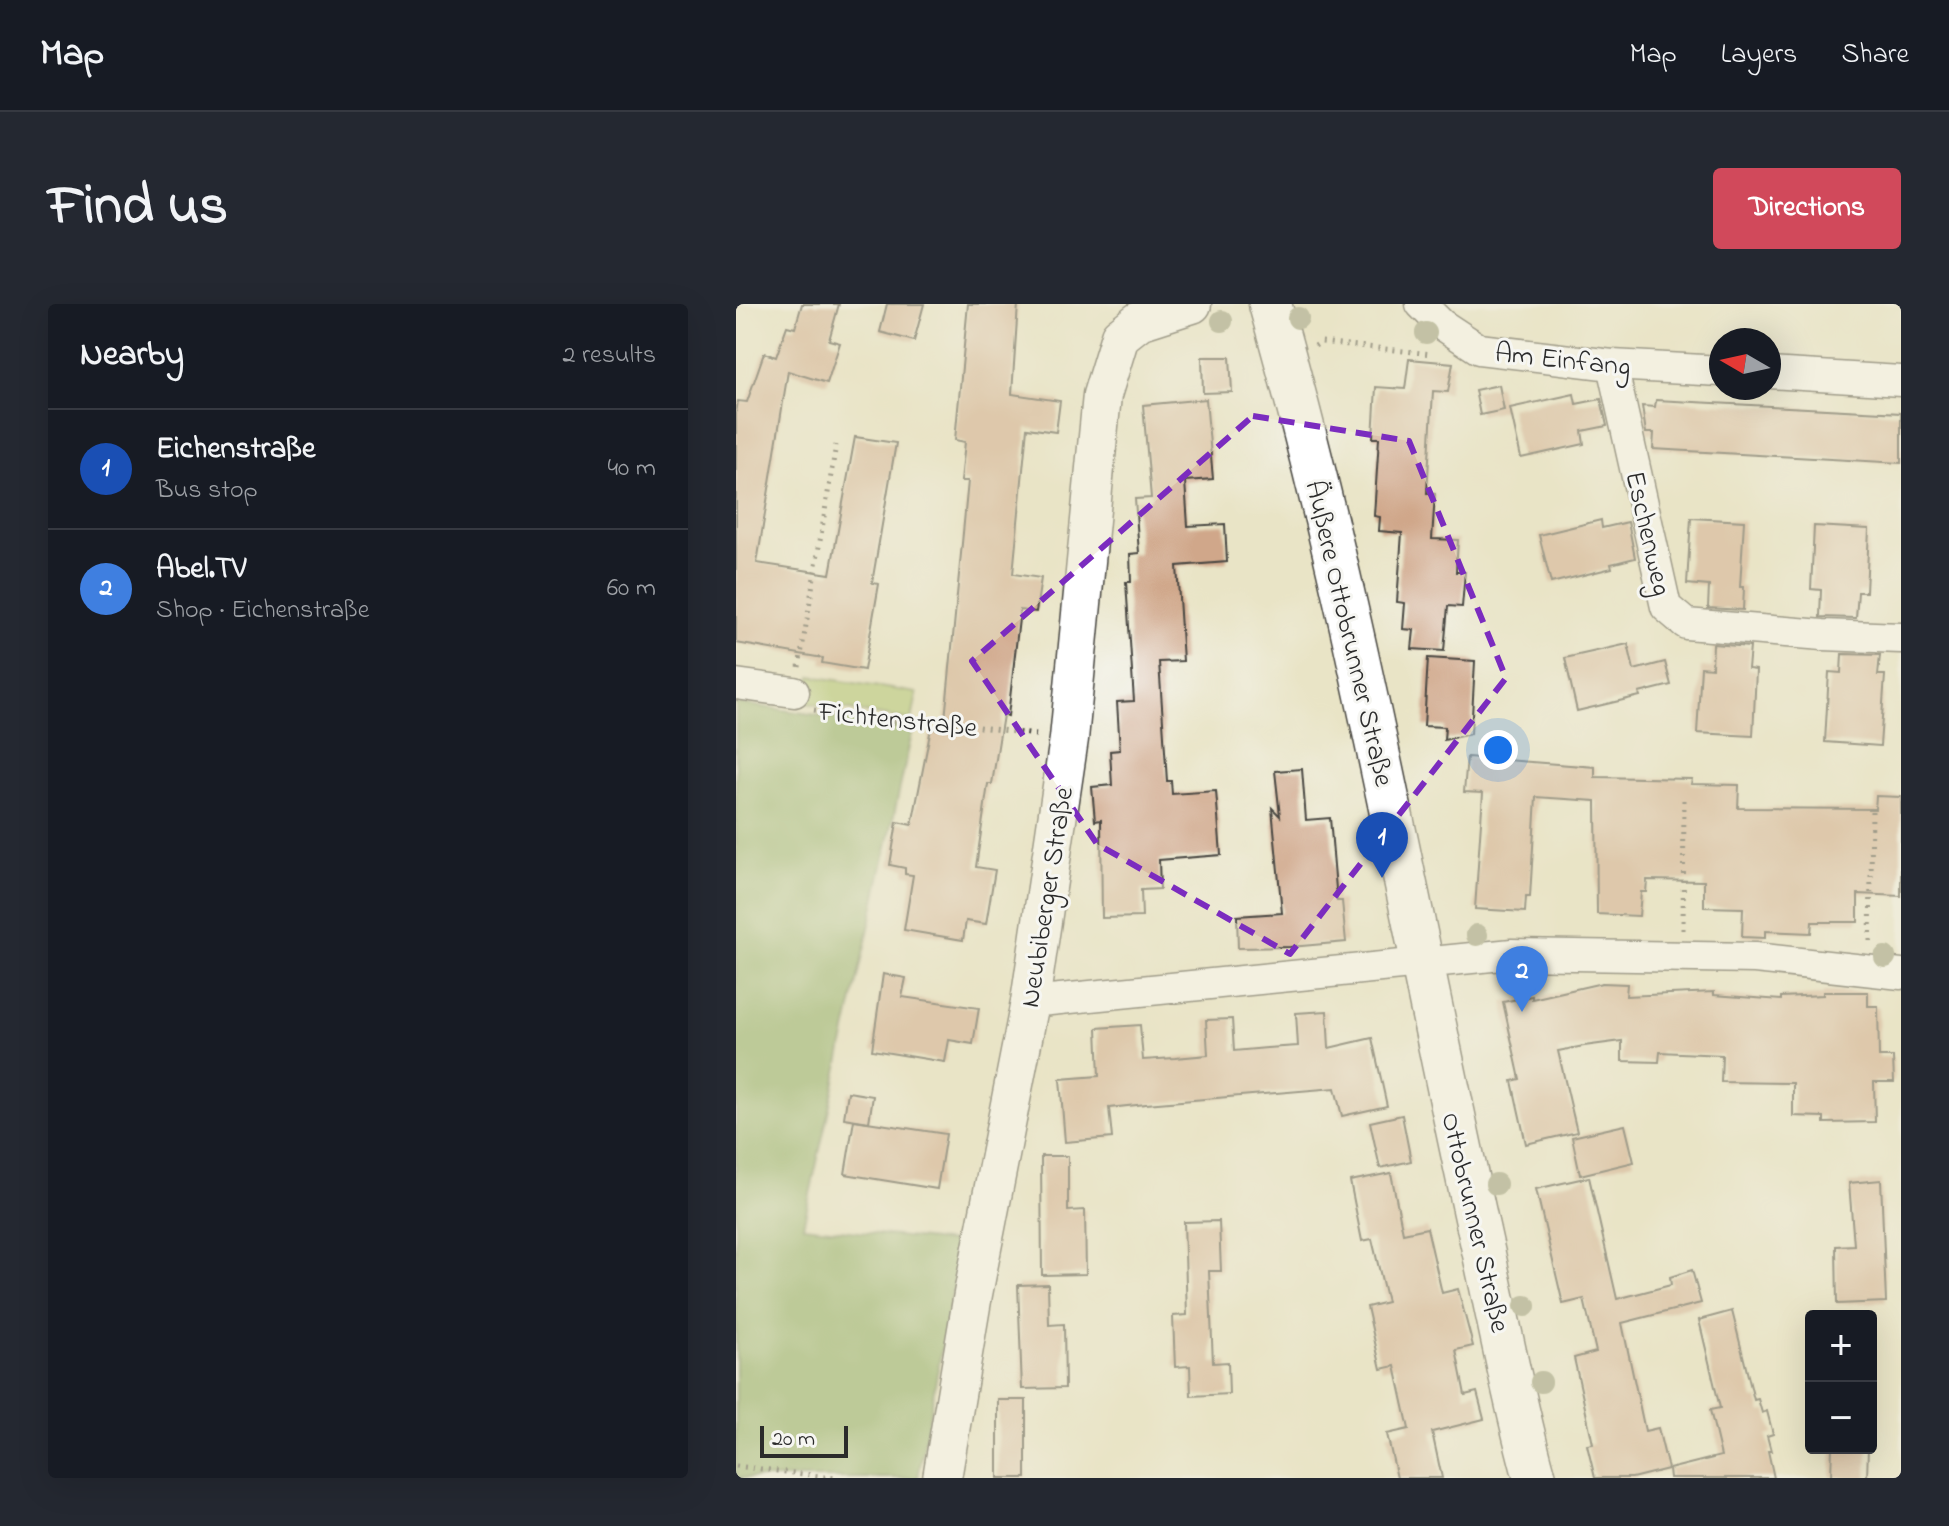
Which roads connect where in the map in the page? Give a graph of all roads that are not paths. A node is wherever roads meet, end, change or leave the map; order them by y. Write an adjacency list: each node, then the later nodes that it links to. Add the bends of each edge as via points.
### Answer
1 (1192, 304): 4 (street)
2 (1270, 304): 12 (main road, Äußere Ottobrunner Straße, via 1337,564)
3 (1421, 304): 5 (street, Am Einfang, via 1479,349)
4 (1134, 312): 14 (street, Neubiberger Straße, via 1120,336 1102,395 1069,739)
5 (1612, 365): 6 (street, Am Einfang); 9 (street, Eschenweg, via 1666,607 1686,624)
6 (1709, 370)
7 (1781, 374): 8 (street)
8 (1901, 381)
9 (1901, 638)
10 (736, 684): 11 (street, Fichtenstraße)
11 (794, 692)
12 (1422, 964): 13 (street, via 1512,954 1755,958); 14 (street); 16 (main road, Ottobrunner Straße)
13 (1901, 974)
14 (1030, 1002): 15 (street, Neubiberger Straße)
15 (942, 1478)
16 (1535, 1478)

